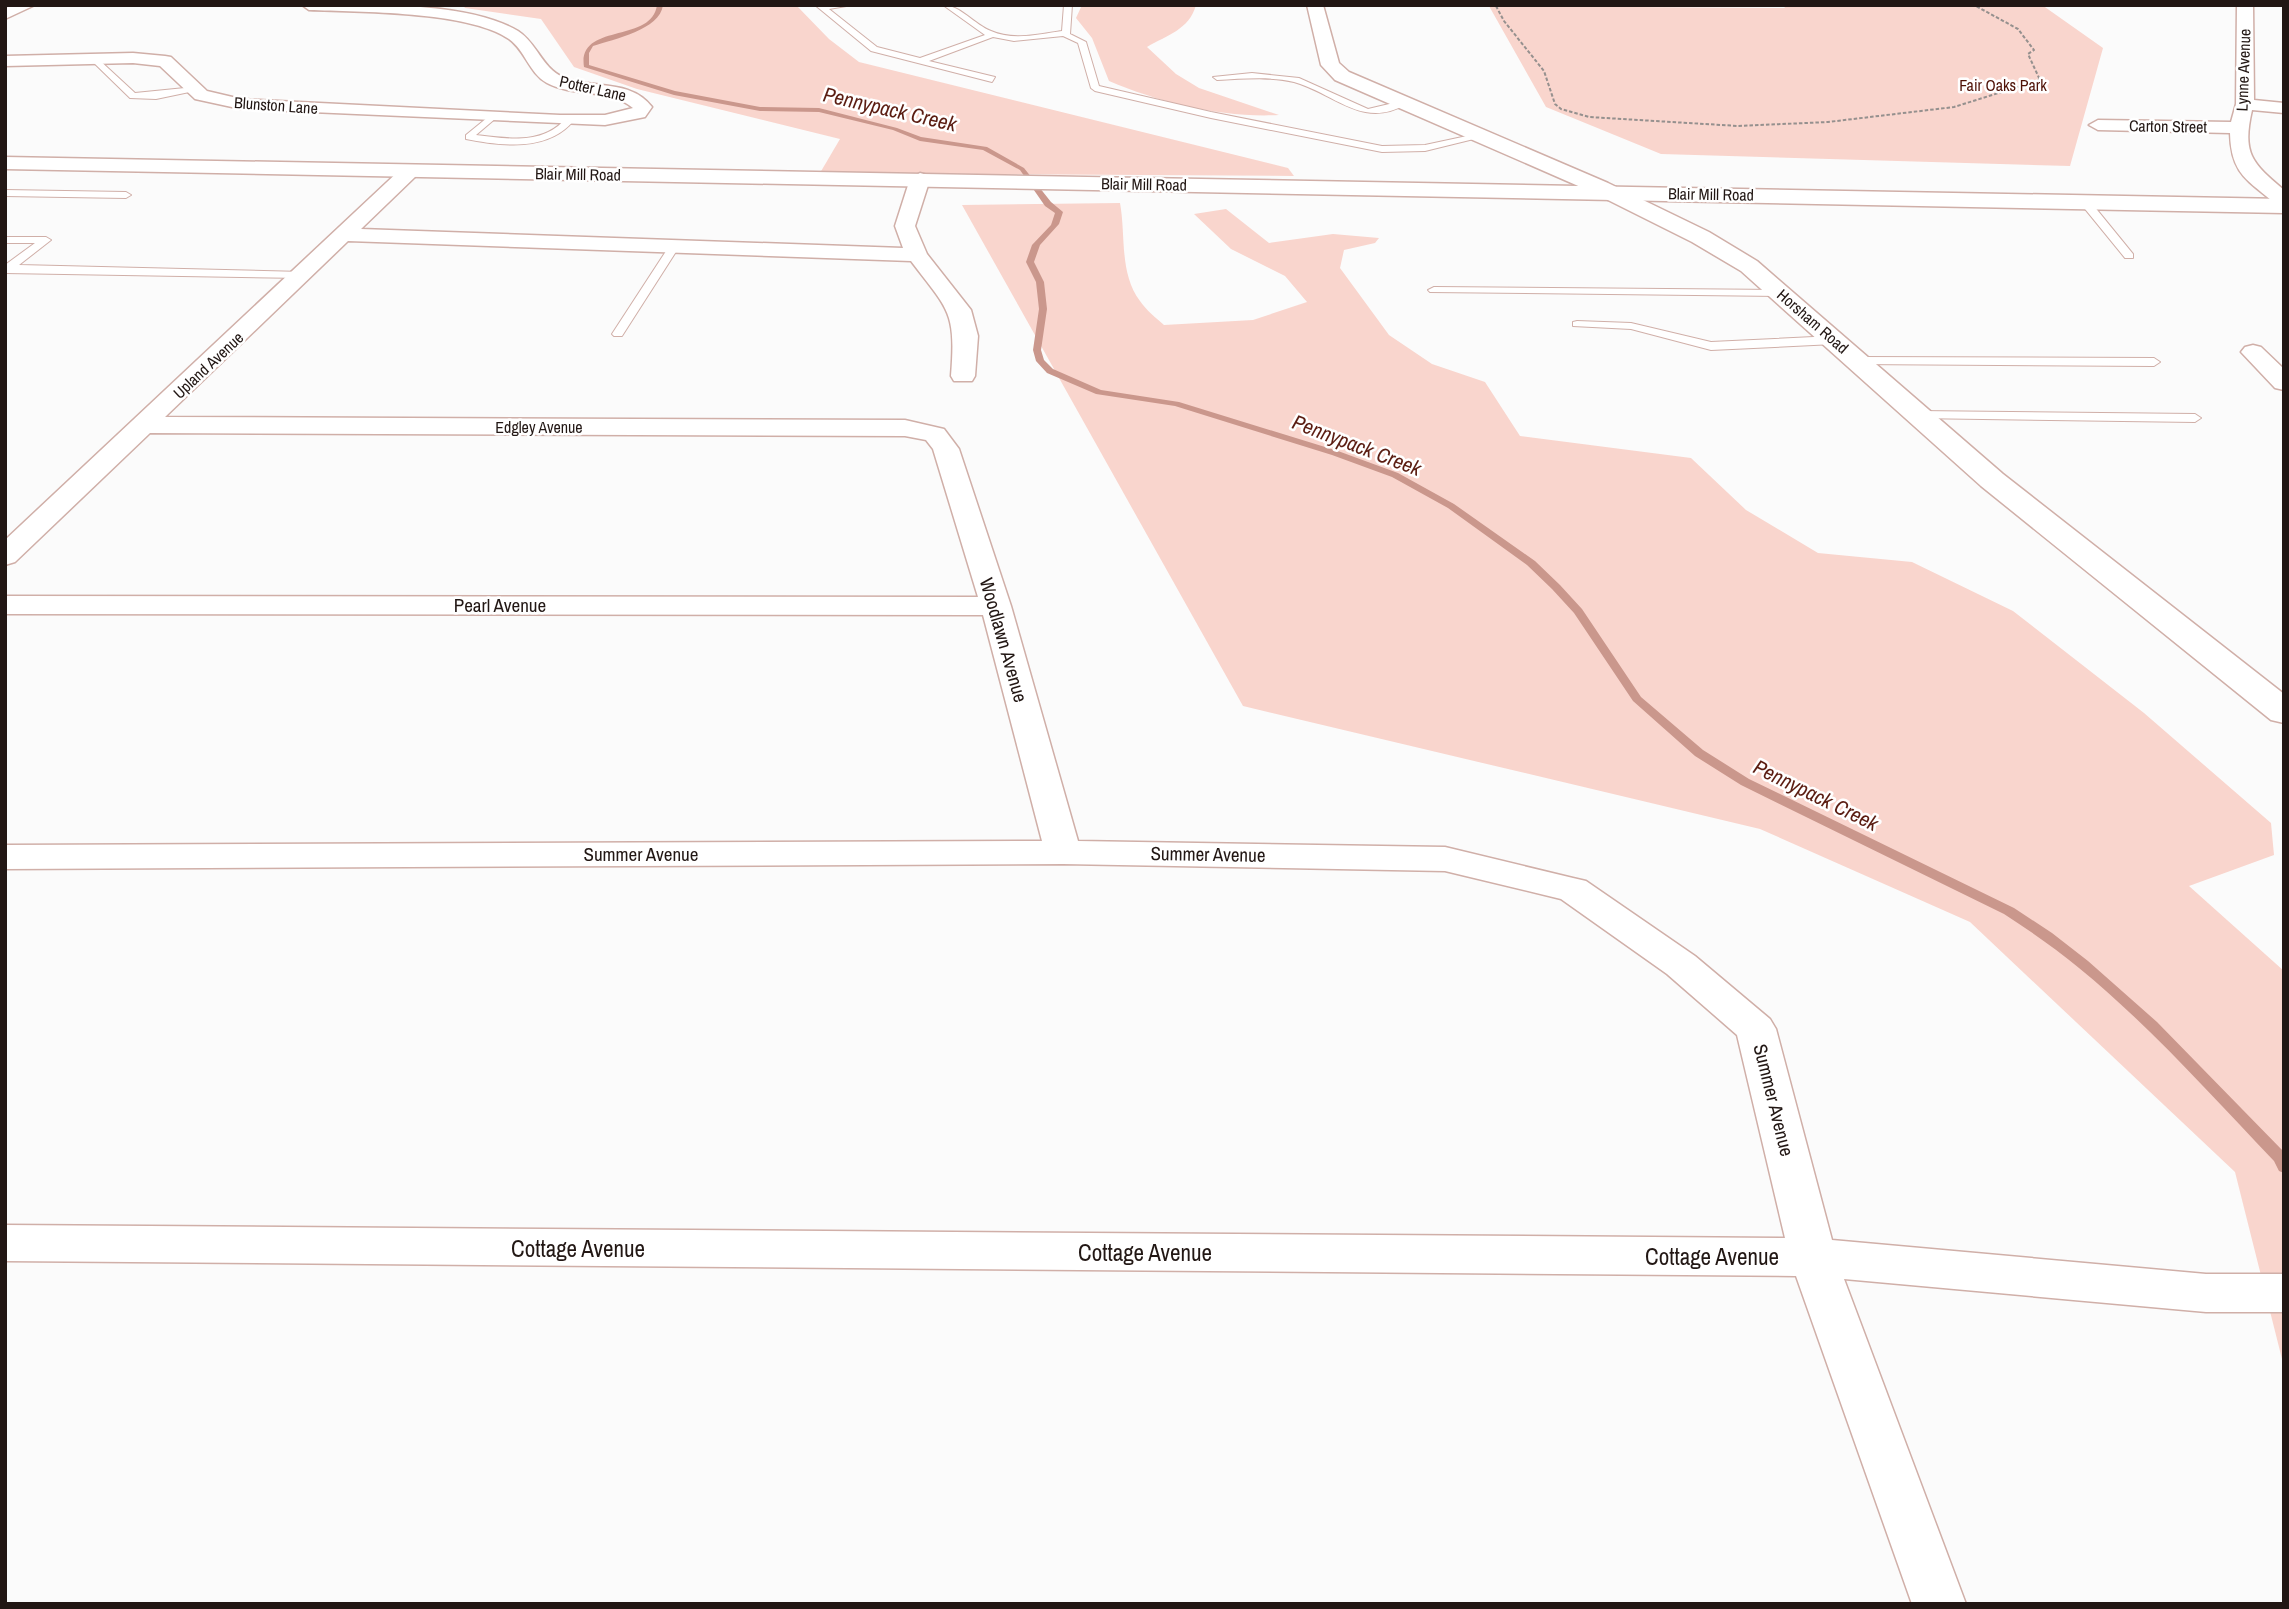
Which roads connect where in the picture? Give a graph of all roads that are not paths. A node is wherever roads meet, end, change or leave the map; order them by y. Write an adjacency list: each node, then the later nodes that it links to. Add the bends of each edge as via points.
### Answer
1 (309, 5): 22 (street, Potter Lane, via 428,14 497,27 515,36 548,76 563,83 620,92 643,107 639,113 625,116)
2 (848, 5): 7 (lane)
3 (947, 5): 9 (lane)
4 (1068, 5): 8 (lane)
5 (1315, 5): 15 (main road, Horsham Road, via 1330,65)
6 (2245, 5): 19 (street, Lynne Avenue)
7 (820, 7): 12 (lane, via 874,49)
8 (1066, 33): 9 (lane, via 1017,39); 25 (lane, via 1082,42 1096,88 1382,149 1425,148)
9 (990, 36): 12 (lane)
10 (96, 60): 11 (street, Blunston Lane); 16 (street, Blunston Lane, via 165,61); 16 (lane, via 133,96)
11 (5, 61)
12 (920, 61): 14 (lane)
13 (1217, 78): 17 (lane, via 1296,80)
14 (992, 79)
15 (1365, 88): 17 (lane); 18 (main road, Horsham Road)
16 (195, 90): 21 (street, Blunston Lane, via 241,104)
17 (1331, 96): 18 (lane, via 1367,111)
18 (1402, 104): 25 (main road, Horsham Road)
19 (2245, 104): 20 (street); 24 (street, Lynne Avenue)
20 (2284, 108)
21 (493, 117): 22 (street, Blunston Lane); 22 (lane, via 469,136 540,139 555,135)
22 (564, 120)
23 (2098, 125): 24 (street, Carton Street)
24 (2239, 128): 32 (street, Lynne Avenue, via 2240,157 2249,171)
25 (1481, 136): 29 (main road, Horsham Road)
26 (5, 163): 27 (main road, Blair Mill Road)
27 (409, 172): 28 (main road, Blair Mill Road); 35 (street, Upland Avenue)
28 (920, 178): 29 (main road, Blair Mill Road); 38 (street, via 905,226)
29 (1615, 192): 33 (main road, Blair Mill Road); 43 (main road, Horsham Road, via 1706,239)
30 (5, 193): 31 (lane)
31 (126, 195)
32 (2284, 201)
33 (2085, 202): 34 (main road, Blair Mill Road); 39 (lane)
34 (2284, 206)
35 (343, 235): 37 (street); 41 (street, Upland Avenue)
36 (5, 240): 40 (lane, via 46,240)
37 (674, 247): 38 (street); 45 (lane)
38 (917, 255): 50 (street, via 960,310 966,336)
39 (2129, 256)
40 (6, 269): 41 (lane)
41 (303, 275): 54 (street, Upland Avenue)
42 (1434, 290): 43 (lane)
43 (1781, 293): 46 (main road, Horsham Road)
44 (1577, 324): 46 (lane, via 1632,327 1711,346)
45 (618, 334)
46 (1834, 340): 48 (main road, Horsham Road)
47 (2284, 353): 51 (street, via 2253,352)
48 (1858, 361): 49 (lane); 52 (main road, Horsham Road)
49 (2154, 362)
50 (963, 376)
51 (2284, 383)
52 (1918, 415): 53 (lane); 59 (main road, Horsham Road, via 1992,480)
53 (2195, 418)
54 (144, 425): 55 (street, Edgley Avenue, via 905,428); 56 (street, Upland Avenue)
55 (934, 433): 58 (street, Woodlawn Avenue, via 946,449)
56 (5, 556)
57 (5, 605): 58 (street, Pearl Avenue)
58 (996, 606): 60 (street, Woodlawn Avenue)
59 (2284, 712)
60 (1063, 852): 61 (street, Summer Avenue); 63 (street, Summer Avenue, via 1445,859 1573,890 1681,965 1756,1029)
61 (5, 857)
62 (5, 1243): 63 (street, Cottage Avenue)
63 (1813, 1257): 64 (street, Cottage Avenue, via 2206,1293); 65 (street, Summer Avenue)
64 (2284, 1293)
65 (1939, 1604)

